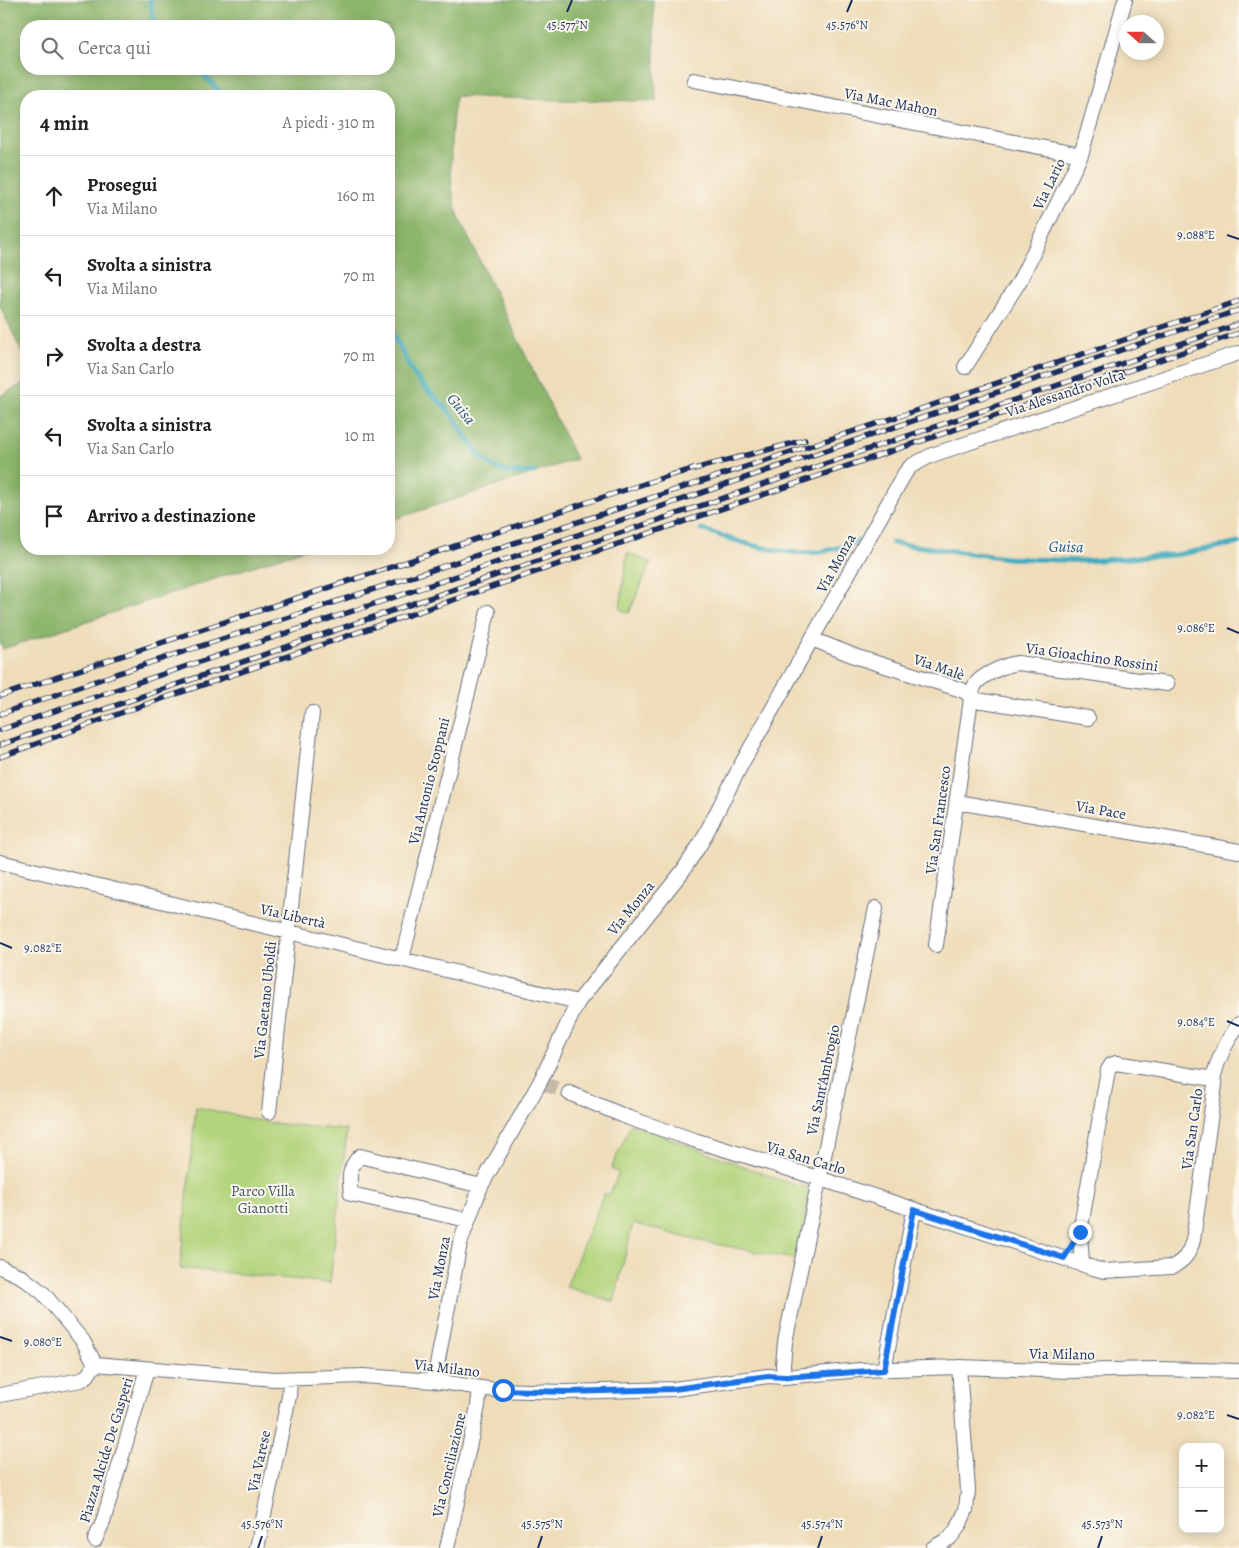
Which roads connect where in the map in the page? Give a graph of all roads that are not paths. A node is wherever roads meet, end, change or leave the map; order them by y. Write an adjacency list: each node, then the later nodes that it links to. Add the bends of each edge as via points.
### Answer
1 (1125, 0): 3 (street, Via Lario)
2 (694, 80): 3 (street, Via Mac Mahon)
3 (1081, 155): 5 (street, Via Lario, via 1019,282)
4 (1239, 353): 6 (street, Via Alessandro Volta, via 932,455)
5 (965, 367)
6 (905, 473): 8 (street, Via Monza)
7 (488, 612): 19 (street, Via Antonio Stoppani)
8 (812, 639): 10 (street, Via Malè, via 857,657 962,690); 20 (street, Via Monza, via 701,843 682,872)
9 (1167, 684): 10 (street, Via Gioachino Rossini, via 1013,664 977,681)
10 (972, 699): 12 (street, Via Malè); 13 (street, Via San Francesco)
11 (312, 713): 17 (street, Via Gaetano Uboldi)
12 (1088, 718)
13 (957, 802): 14 (street, Via Pace); 18 (street, Via San Francesco)
14 (1239, 851)
15 (0, 862): 17 (street, Via Libertà)
16 (876, 908): 25 (street, Via Sant'Ambrogio)
17 (288, 932): 19 (street, Via Libertà); 24 (street, Via Gaetano Uboldi)
18 (936, 945)
19 (402, 958): 20 (street, Via Libertà)
20 (578, 1002): 26 (street, Via Monza, via 542,1083)
21 (1239, 1024): 22 (street, via 1224,1045)
22 (1213, 1078): 29 (street, Via San Carlo, via 1111,1065); 31 (street, Via San Carlo, via 1215,1085 1189,1254 1172,1267 1104,1271)
23 (568, 1093): 25 (street, Via San Carlo, via 629,1118)
24 (269, 1112)
25 (818, 1178): 27 (street, Via San Carlo); 38 (street, Via Sant'Ambrogio, via 785,1342)
26 (481, 1186): 28 (street, Via Monza); 28 (street, via 360,1156 352,1164 351,1194)
27 (914, 1210): 30 (street, Via San Carlo); 36 (street)
28 (467, 1220): 40 (street, Via Monza)
29 (1080, 1232): 30 (street, Via San Carlo); 31 (street, Via San Carlo)
30 (1064, 1258): 31 (street, Via San Carlo)
31 (1082, 1264)
32 (0, 1267): 33 (street, via 22,1277 44,1293 83,1341)
33 (95, 1364): 35 (street, Via Milano); 42 (street, via 81,1380)
34 (959, 1368): 36 (street, Via Milano); 37 (street, Via Milano); 46 (street, via 968,1490 966,1510 950,1538)
35 (147, 1369): 39 (street, Via Milano); 43 (street, Piazza Alcide De Gasperi)
36 (884, 1370): 38 (street, Via Milano)
37 (1239, 1371)
38 (784, 1377): 41 (street, Via Milano, via 618,1392)
39 (290, 1380): 40 (street, Via Milano, via 363,1376); 44 (street, Via Varese)
40 (434, 1382): 41 (street, Via Milano)
41 (480, 1388): 45 (street, Via Conciliazione)
42 (0, 1395)
43 (95, 1540)
44 (257, 1548)
45 (447, 1548)
46 (933, 1548)

